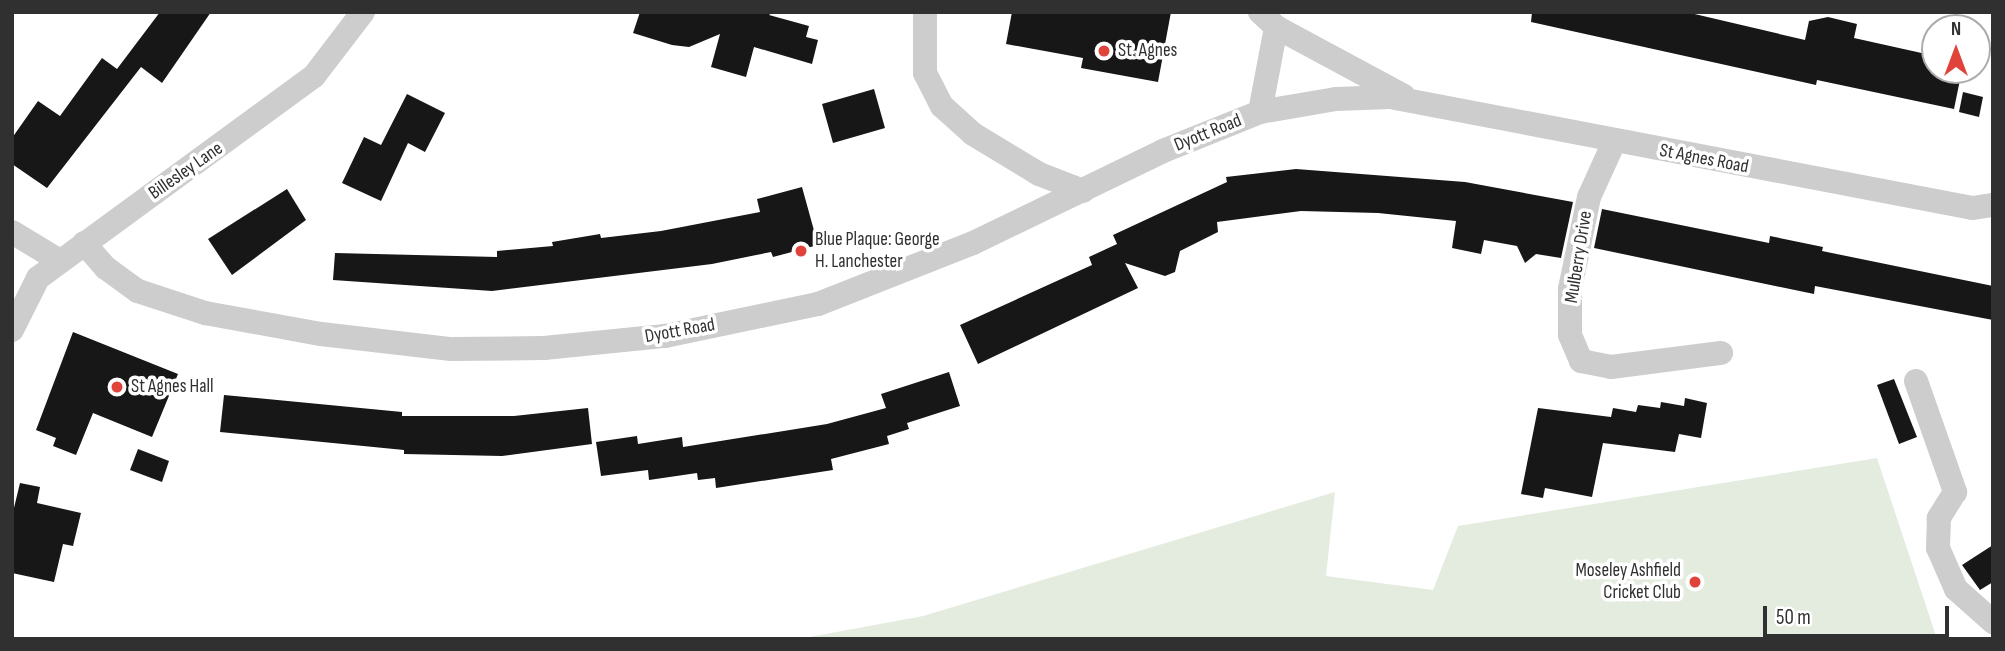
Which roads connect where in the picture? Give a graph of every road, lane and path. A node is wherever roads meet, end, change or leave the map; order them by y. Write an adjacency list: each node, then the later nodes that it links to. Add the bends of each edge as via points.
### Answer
1 (363, 12): 10 (street, Billesley Lane, via 314,76)
2 (925, 12): 7 (street, via 925,73 942,106 984,141 1039,174)
3 (1268, 19): 4 (street, St Agnes Road); 5 (street)
4 (1416, 102): 5 (street, St Agnes Road, via 1390,97 1336,99); 6 (street, St Agnes Road)
5 (1260, 112): 7 (street, Dyott Road, via 1163,151)
6 (1614, 142): 8 (street, St Agnes Road, via 1973,208); 13 (street, Mulberry Drive, via 1589,197 1570,289 1570,335 1581,361 1611,367)
7 (1083, 191): 10 (street, Dyott Road, via 973,243 818,304 665,335 544,348 451,349 321,334 205,313 138,291 106,268)
8 (1993, 205)
9 (12, 232): 11 (street)
10 (84, 243): 11 (street, Billesley Lane)
11 (60, 261): 12 (street, Billesley Lane, via 38,278)
12 (12, 330)
13 (1721, 353)
14 (1916, 381): 15 (street, via 1955,492 1939,518 1938,548 1956,589)
15 (1993, 622)

